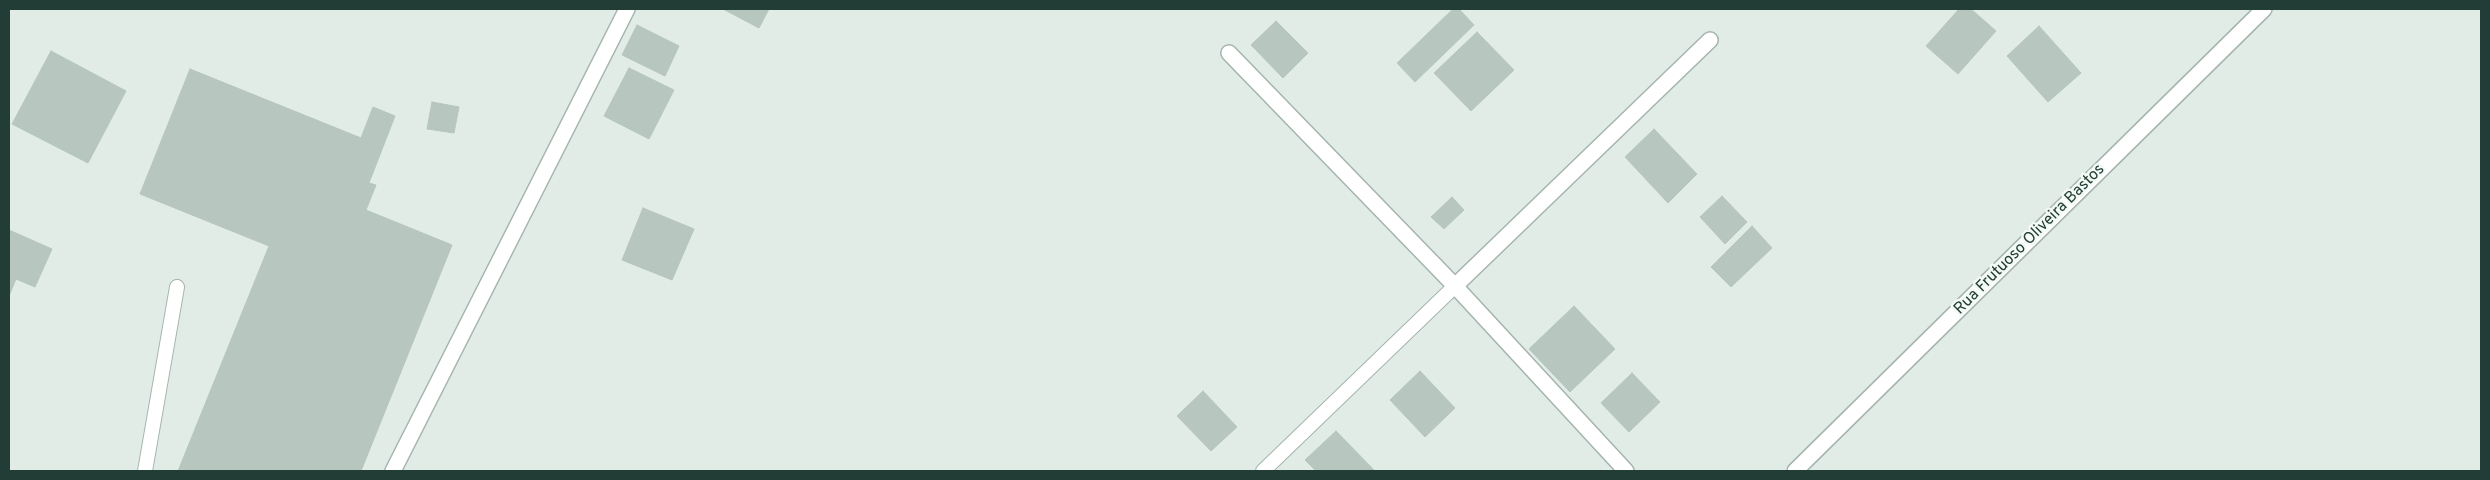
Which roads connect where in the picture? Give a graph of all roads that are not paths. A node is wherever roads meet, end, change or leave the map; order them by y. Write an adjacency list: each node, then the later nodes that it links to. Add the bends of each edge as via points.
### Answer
1 (627, 9): 8 (street)
2 (2264, 9): 11 (street, Rua Frutuoso Oliveira Bastos)
3 (1710, 40): 5 (street)
4 (1229, 53): 5 (street)
5 (1455, 286): 9 (lane); 10 (street)
6 (177, 287): 7 (lane)
7 (145, 471)
8 (393, 471)
9 (1263, 471)
10 (1626, 471)
11 (1795, 471)

